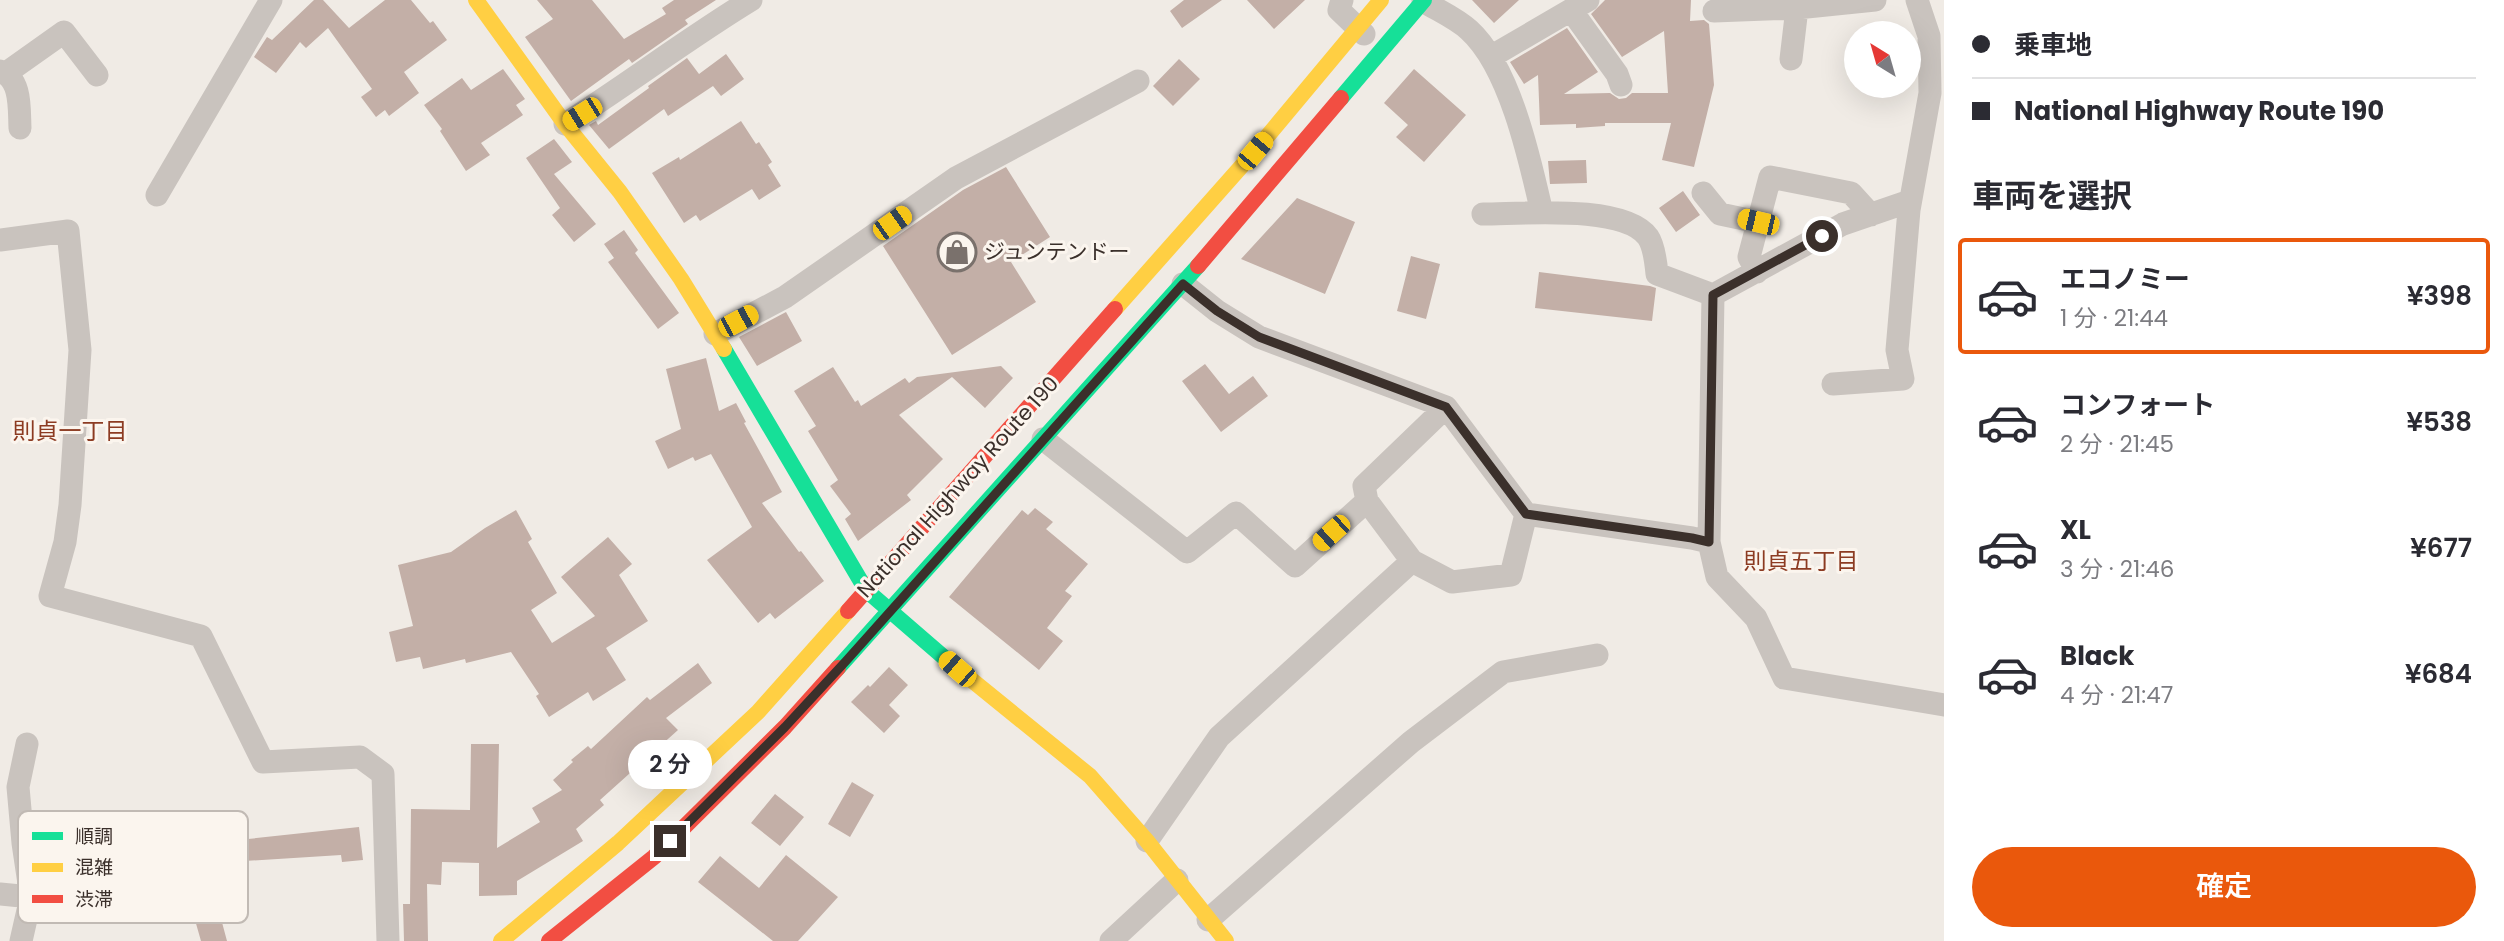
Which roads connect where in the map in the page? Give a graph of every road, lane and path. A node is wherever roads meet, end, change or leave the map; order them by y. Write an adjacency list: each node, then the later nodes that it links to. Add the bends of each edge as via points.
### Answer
1 (271, 0): 23 (street)
2 (476, 0): 20 (main road)
3 (751, 0): 20 (street)
4 (1342, 0): 12 (street, via 1339,10)
5 (1381, 0): 12 (main road, National Highway Route 190)
6 (1423, 0): 13 (main road, National Highway Route 190); 14 (street, via 1468,29)
7 (1875, 0): 9 (street)
8 (1917, 0): 24 (street, via 1929,36 1930,93)
9 (1796, 4): 11 (street); 15 (street)
10 (1579, 5): 14 (street); 19 (street)
11 (1714, 11)
12 (1359, 29): 13 (street); 41 (main road, National Highway Route 190)
13 (1382, 50): 31 (main road, National Highway Route 190)
14 (1490, 54): 25 (street, via 1517,117)
15 (1791, 59)
16 (3, 72): 17 (street, via 64,32); 21 (street, via 18,92)
17 (97, 75)
18 (1138, 81): 33 (street, via 956,178 785,297)
19 (1620, 85)
20 (565, 124): 33 (main road, via 635,214)
21 (20, 128)
22 (1703, 193): 28 (street, via 1720,214)
23 (157, 195)
24 (1910, 201): 27 (street); 34 (street, via 1897,350 1903,379)
25 (1542, 213): 26 (street); 32 (street, via 1602,215 1629,222 1648,237 1657,274)
26 (1483, 214)
27 (1871, 215): 28 (street, via 1851,192 1770,177); 30 (street, via 1843,224)
28 (1758, 222): 30 (street, via 1749,257)
29 (0, 240): 56 (street, via 68,231 80,350 70,505 50,596 201,636 263,762 360,757 383,774)
30 (1756, 272): 32 (street)
31 (1183, 284): 35 (street, via 1259,337); 36 (main road, National Highway Route 190)
32 (1713, 295): 39 (street)
33 (715, 334): 41 (main road)
34 (1833, 384)
35 (1446, 407): 37 (street, via 1364,486); 38 (street)
36 (1042, 439): 37 (street, via 1187,552 1236,513 1295,566); 42 (main road, National Highway Route 190)
37 (1367, 501): 40 (street)
38 (1526, 514): 39 (street); 40 (street, via 1511,575 1452,582)
39 (1709, 542): 44 (street, via 1717,577 1756,618 1784,678)
40 (1412, 561): 47 (street, via 1219,737)
41 (866, 590): 42 (main road); 51 (main road, National Highway Route 190, via 758,712)
42 (890, 610): 47 (main road, via 1090,776); 54 (main road, National Highway Route 190, via 785,727)
43 (1597, 654): 52 (street, via 1503,672 1411,743)
44 (1944, 705)
45 (27, 744): 46 (street, via 18,788)
46 (20, 811)
47 (1147, 841): 48 (main road)
48 (1177, 880): 52 (main road); 59 (street)
49 (0, 894): 50 (street)
50 (18, 896)
51 (555, 898): 54 (main road); 57 (main road, National Highway Route 190)
52 (1208, 920): 60 (main road)
53 (25, 923): 55 (street)
54 (576, 927): 58 (main road, National Highway Route 190)
55 (21, 941)
56 (388, 941)
57 (500, 941)
58 (549, 941)
59 (1111, 941)
60 (1226, 941)

